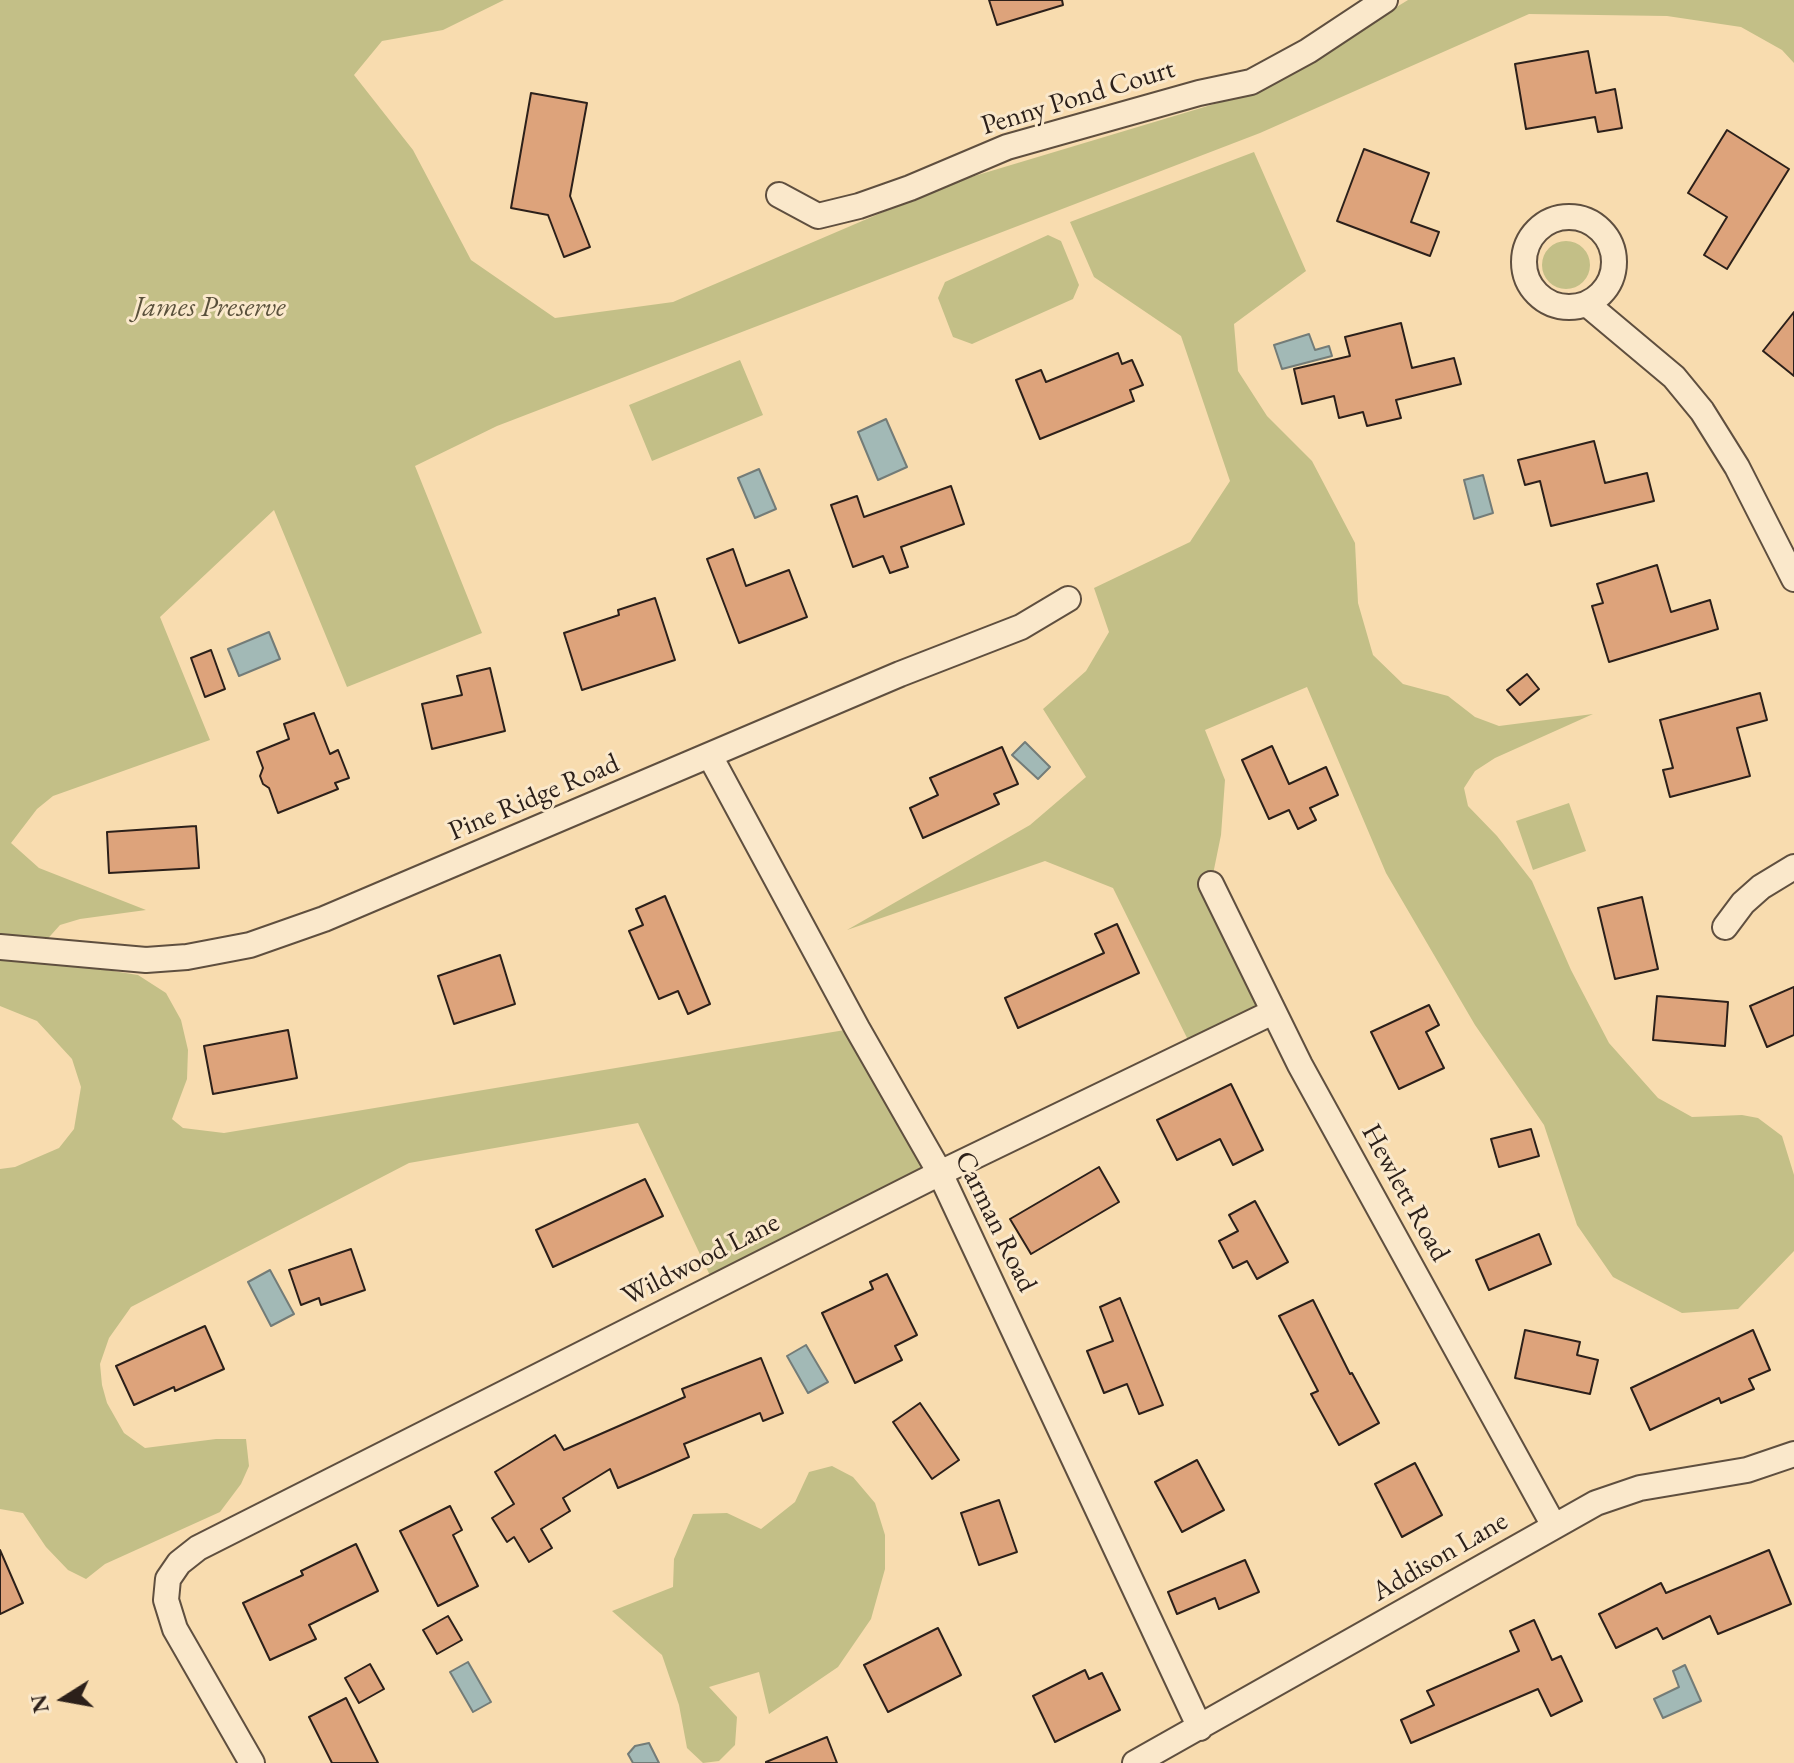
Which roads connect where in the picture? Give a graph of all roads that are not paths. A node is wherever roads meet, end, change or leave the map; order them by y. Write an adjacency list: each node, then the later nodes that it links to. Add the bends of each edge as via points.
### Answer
1 (1385, 0): 2 (street, Penny Pond Court, via 1251,82 1007,147 910,188 818,216)
2 (779, 195)
3 (1587, 304): 4 (street, via 1674,377 1702,411)
4 (1794, 579)
5 (1068, 599): 6 (street, Pine Ridge Road, via 1021,627)
6 (710, 756): 10 (street, Pine Ridge Road, via 324,919 250,945 146,960); 12 (street, Carman Road)
7 (1794, 867): 9 (street, via 1761,887)
8 (1211, 884): 11 (street, Hewlett Road)
9 (1725, 927)
10 (0, 947)
11 (1273, 1012): 12 (street, Wildwood Lane); 14 (street, Hewlett Road)
12 (940, 1173): 15 (street, Carman Road); 16 (street, Wildwood Lane, via 198,1548 179,1563 168,1579 166,1600 175,1629)
13 (1794, 1454): 14 (street, Addison Lane, via 1747,1470 1640,1488 1596,1503)
14 (1554, 1526): 15 (street, Addison Lane)
15 (1200, 1728): 17 (street, Addison Lane)
16 (252, 1763)
17 (1135, 1763)

